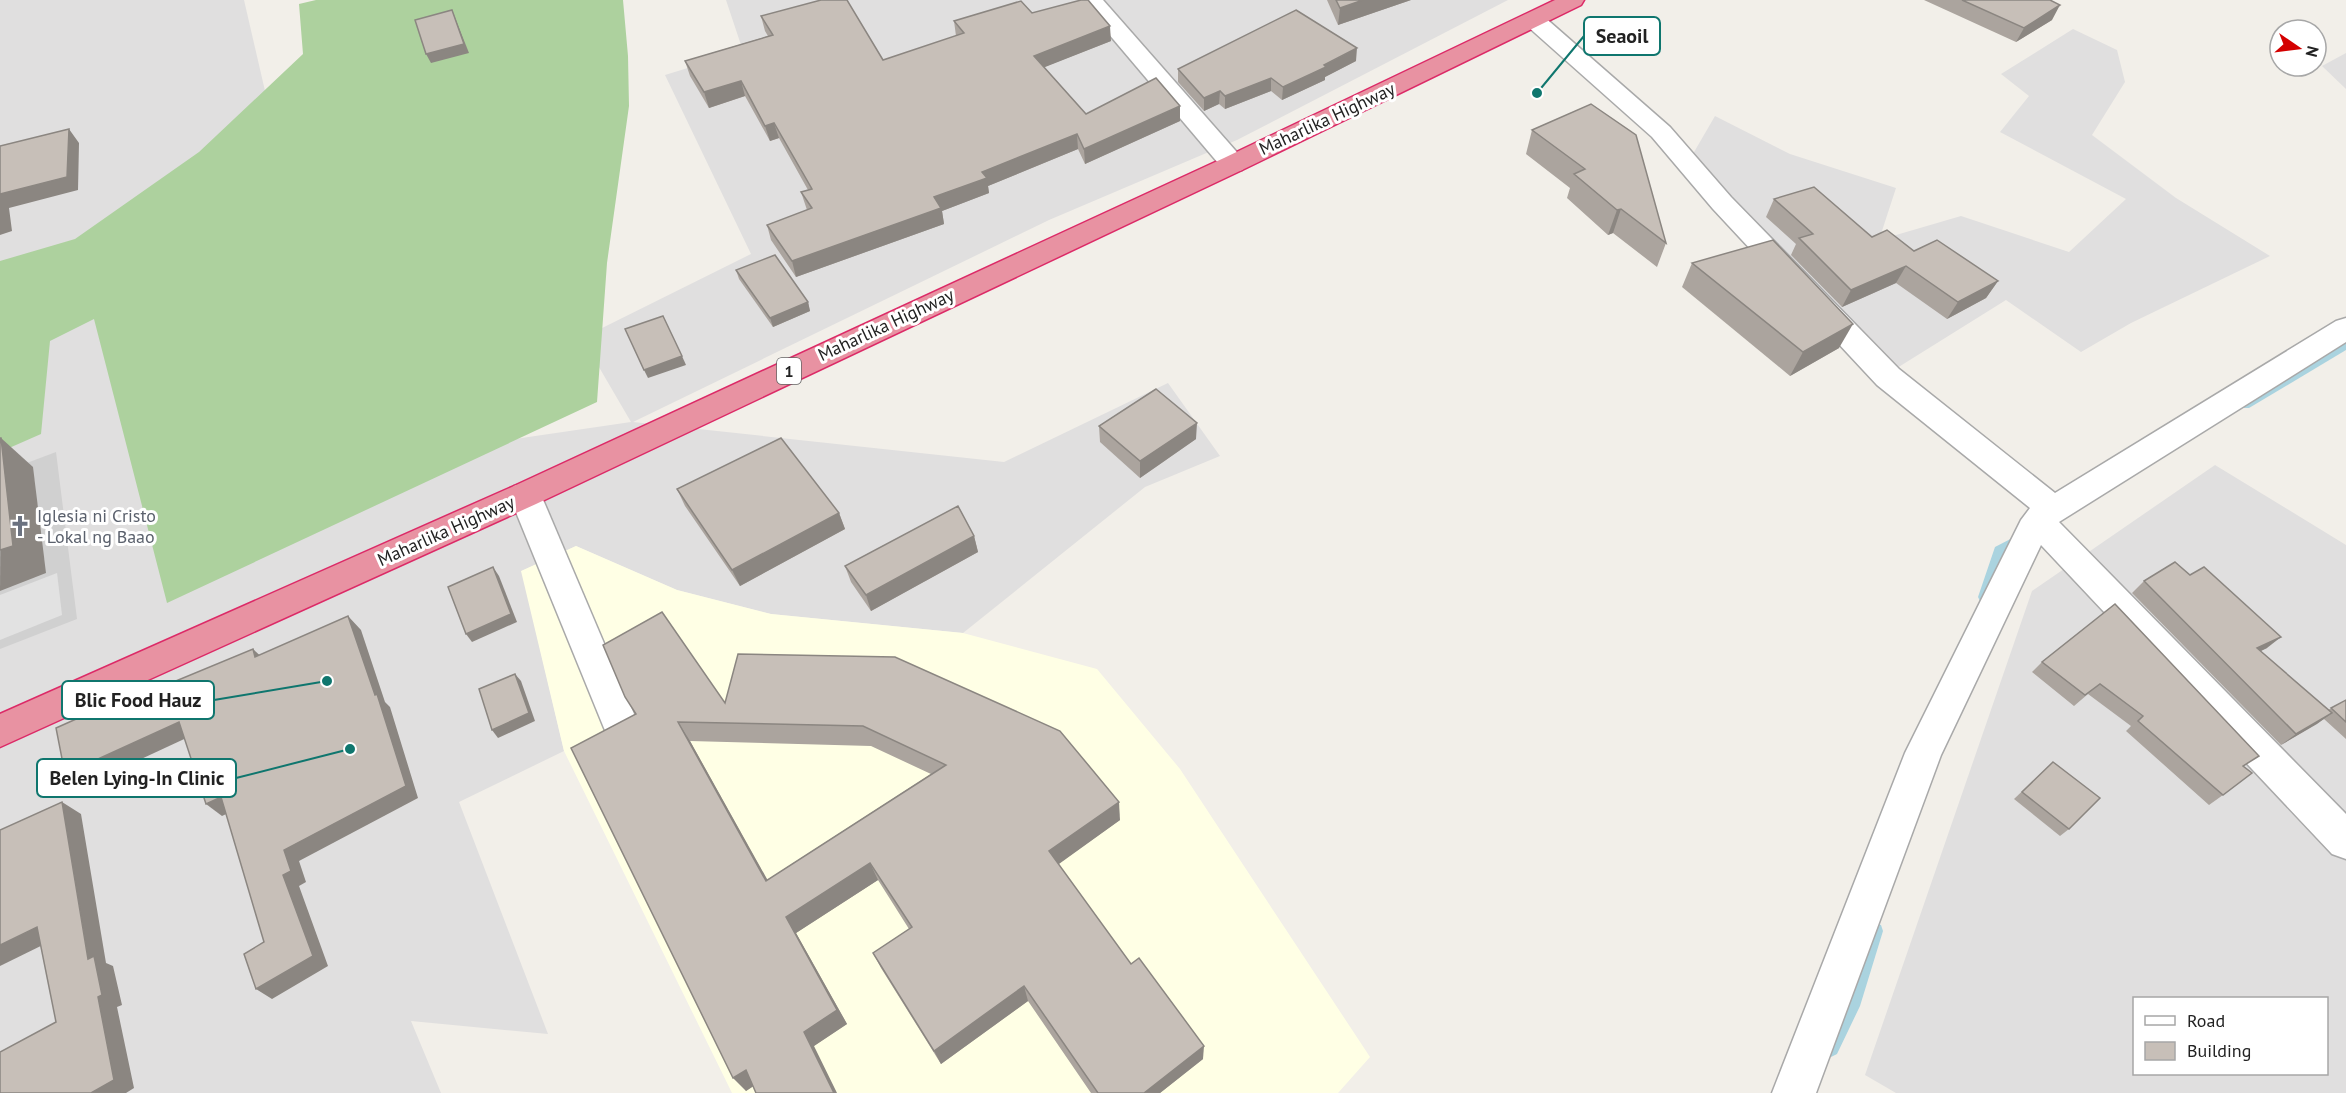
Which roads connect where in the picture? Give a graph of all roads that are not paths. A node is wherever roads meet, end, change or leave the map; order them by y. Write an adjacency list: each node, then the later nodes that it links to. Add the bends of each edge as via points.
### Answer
1 (1091, 0): 4 (street)
2 (1573, 0): 3 (highway, Maharlika Highway / 1)
3 (1534, 20): 4 (highway, Maharlika Highway / 1); 7 (street, via 1661,132 1722,203 1888,377)
4 (1233, 164): 6 (highway, Maharlika Highway / 1)
5 (2346, 328): 7 (street)
6 (525, 495): 8 (street); 9 (highway, Maharlika Highway / 1)
7 (2047, 521): 10 (street, via 2104,589); 11 (street, via 1923,753)
8 (622, 728)
9 (0, 731)
10 (2346, 841)
11 (1794, 1093)

